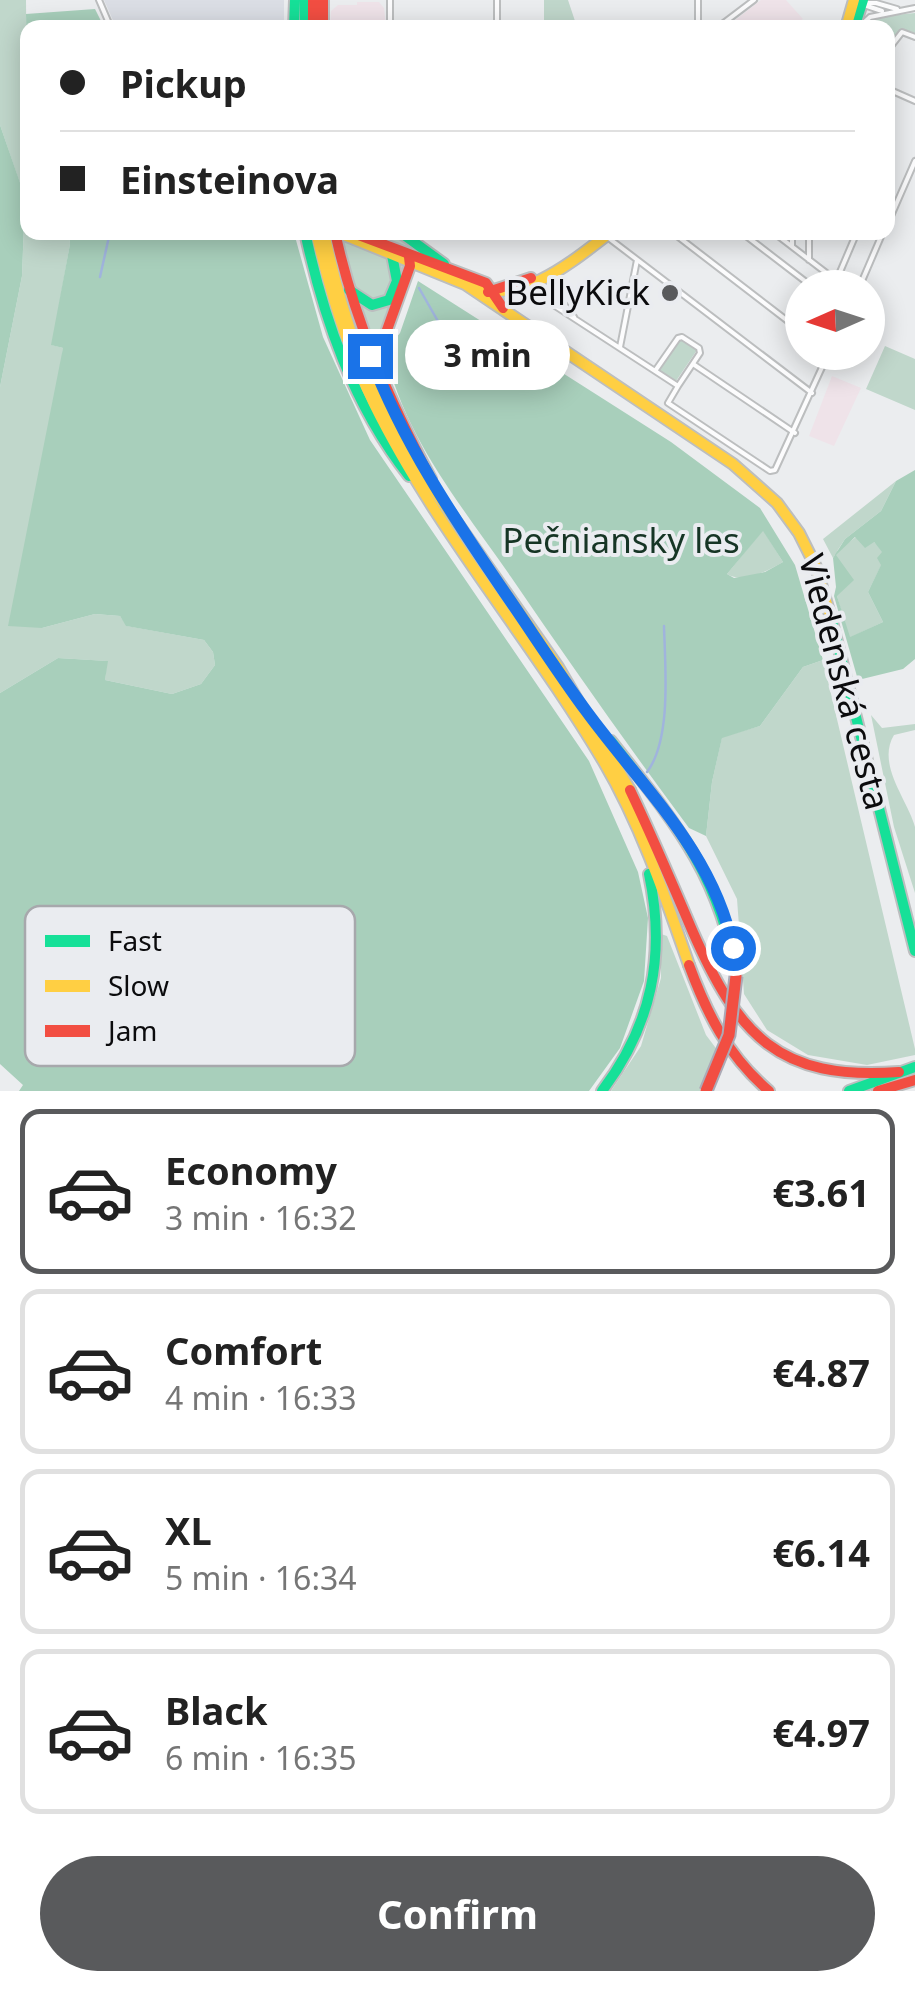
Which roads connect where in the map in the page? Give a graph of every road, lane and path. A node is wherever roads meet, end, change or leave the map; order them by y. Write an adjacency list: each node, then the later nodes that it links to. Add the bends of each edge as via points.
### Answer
1 (754, 0): 6 (street)
2 (863, 2): 4 (street); 5 (street)
3 (915, 8): 4 (street)
4 (900, 10): 5 (street)
5 (887, 12): 7 (street)
6 (728, 20)
7 (866, 20)
8 (915, 36): 9 (street, via 902,32)
9 (895, 41)
10 (915, 162): 11 (street)
11 (895, 207)
12 (307, 240): 53 (main road, via 352,382)
13 (318, 240): 53 (main road, via 348,349)
14 (326, 240): 54 (main road, via 366,372)
15 (338, 240): 39 (main road)
16 (366, 240): 28 (main road, Viedenská cesta)
17 (411, 240): 36 (main road)
18 (599, 240): 40 (main road)
19 (615, 240): 29 (street)
20 (682, 240): 44 (street)
21 (752, 240): 32 (street)
22 (784, 240): 27 (street)
23 (792, 240): 27 (street)
24 (809, 240): 30 (street)
25 (854, 240): 34 (street)
26 (879, 240): 35 (street)
27 (792, 246): 30 (street)
28 (403, 257): 31 (main road, Viedenská cesta); 36 (main road, Viedenská cesta); 37 (main road); 39 (main road, via 386,304 365,305)
29 (638, 260): 45 (street); 51 (street)
30 (809, 260): 33 (street)
31 (430, 270): 37 (main road); 38 (main road, Viedenská cesta)
32 (791, 270)
33 (822, 270)
34 (841, 270)
35 (867, 270)
36 (454, 272): 41 (main road, Viedenská cesta)
37 (406, 280): 50 (main road, via 382,348)
38 (465, 284): 41 (main road); 42 (main road, Viedenská cesta)
39 (347, 288): 50 (main road)
40 (509, 288): 41 (main road); 42 (main road)
41 (490, 290): 42 (main road, via 489,298)
42 (505, 312): 57 (main road, Viedenská cesta, via 734,464 800,532 823,586)
43 (574, 317): 43 (street, via 552,304 552,299 559,298); 45 (street)
44 (785, 319)
45 (620, 347): 47 (street)
46 (693, 364): 47 (street, via 700,348 682,336); 49 (street); 52 (street)
47 (655, 370): 49 (street)
48 (822, 370): 51 (street)
49 (678, 386): 52 (street, via 668,404 770,471)
50 (383, 389): 54 (main road)
51 (812, 393): 52 (street)
52 (795, 432)
53 (417, 486): 56 (main road, via 591,742)
54 (439, 495): 55 (main road)
55 (588, 714): 59 (main road, via 738,1016 777,1051 810,1066 850,1074); 63 (main road, bridge, via 704,867 725,914 736,976 729,1035)
56 (639, 836): 62 (main road, via 657,914 655,980 638,1037); 64 (main road, via 716,1030 736,1061)
57 (915, 951)
58 (915, 1067): 59 (main road)
59 (900, 1072): 65 (main road)
60 (915, 1080): 66 (main road)
61 (915, 1088): 67 (main road)
62 (602, 1091)
63 (706, 1091)
64 (769, 1091)
65 (849, 1091)
66 (878, 1091)
67 (905, 1091)

